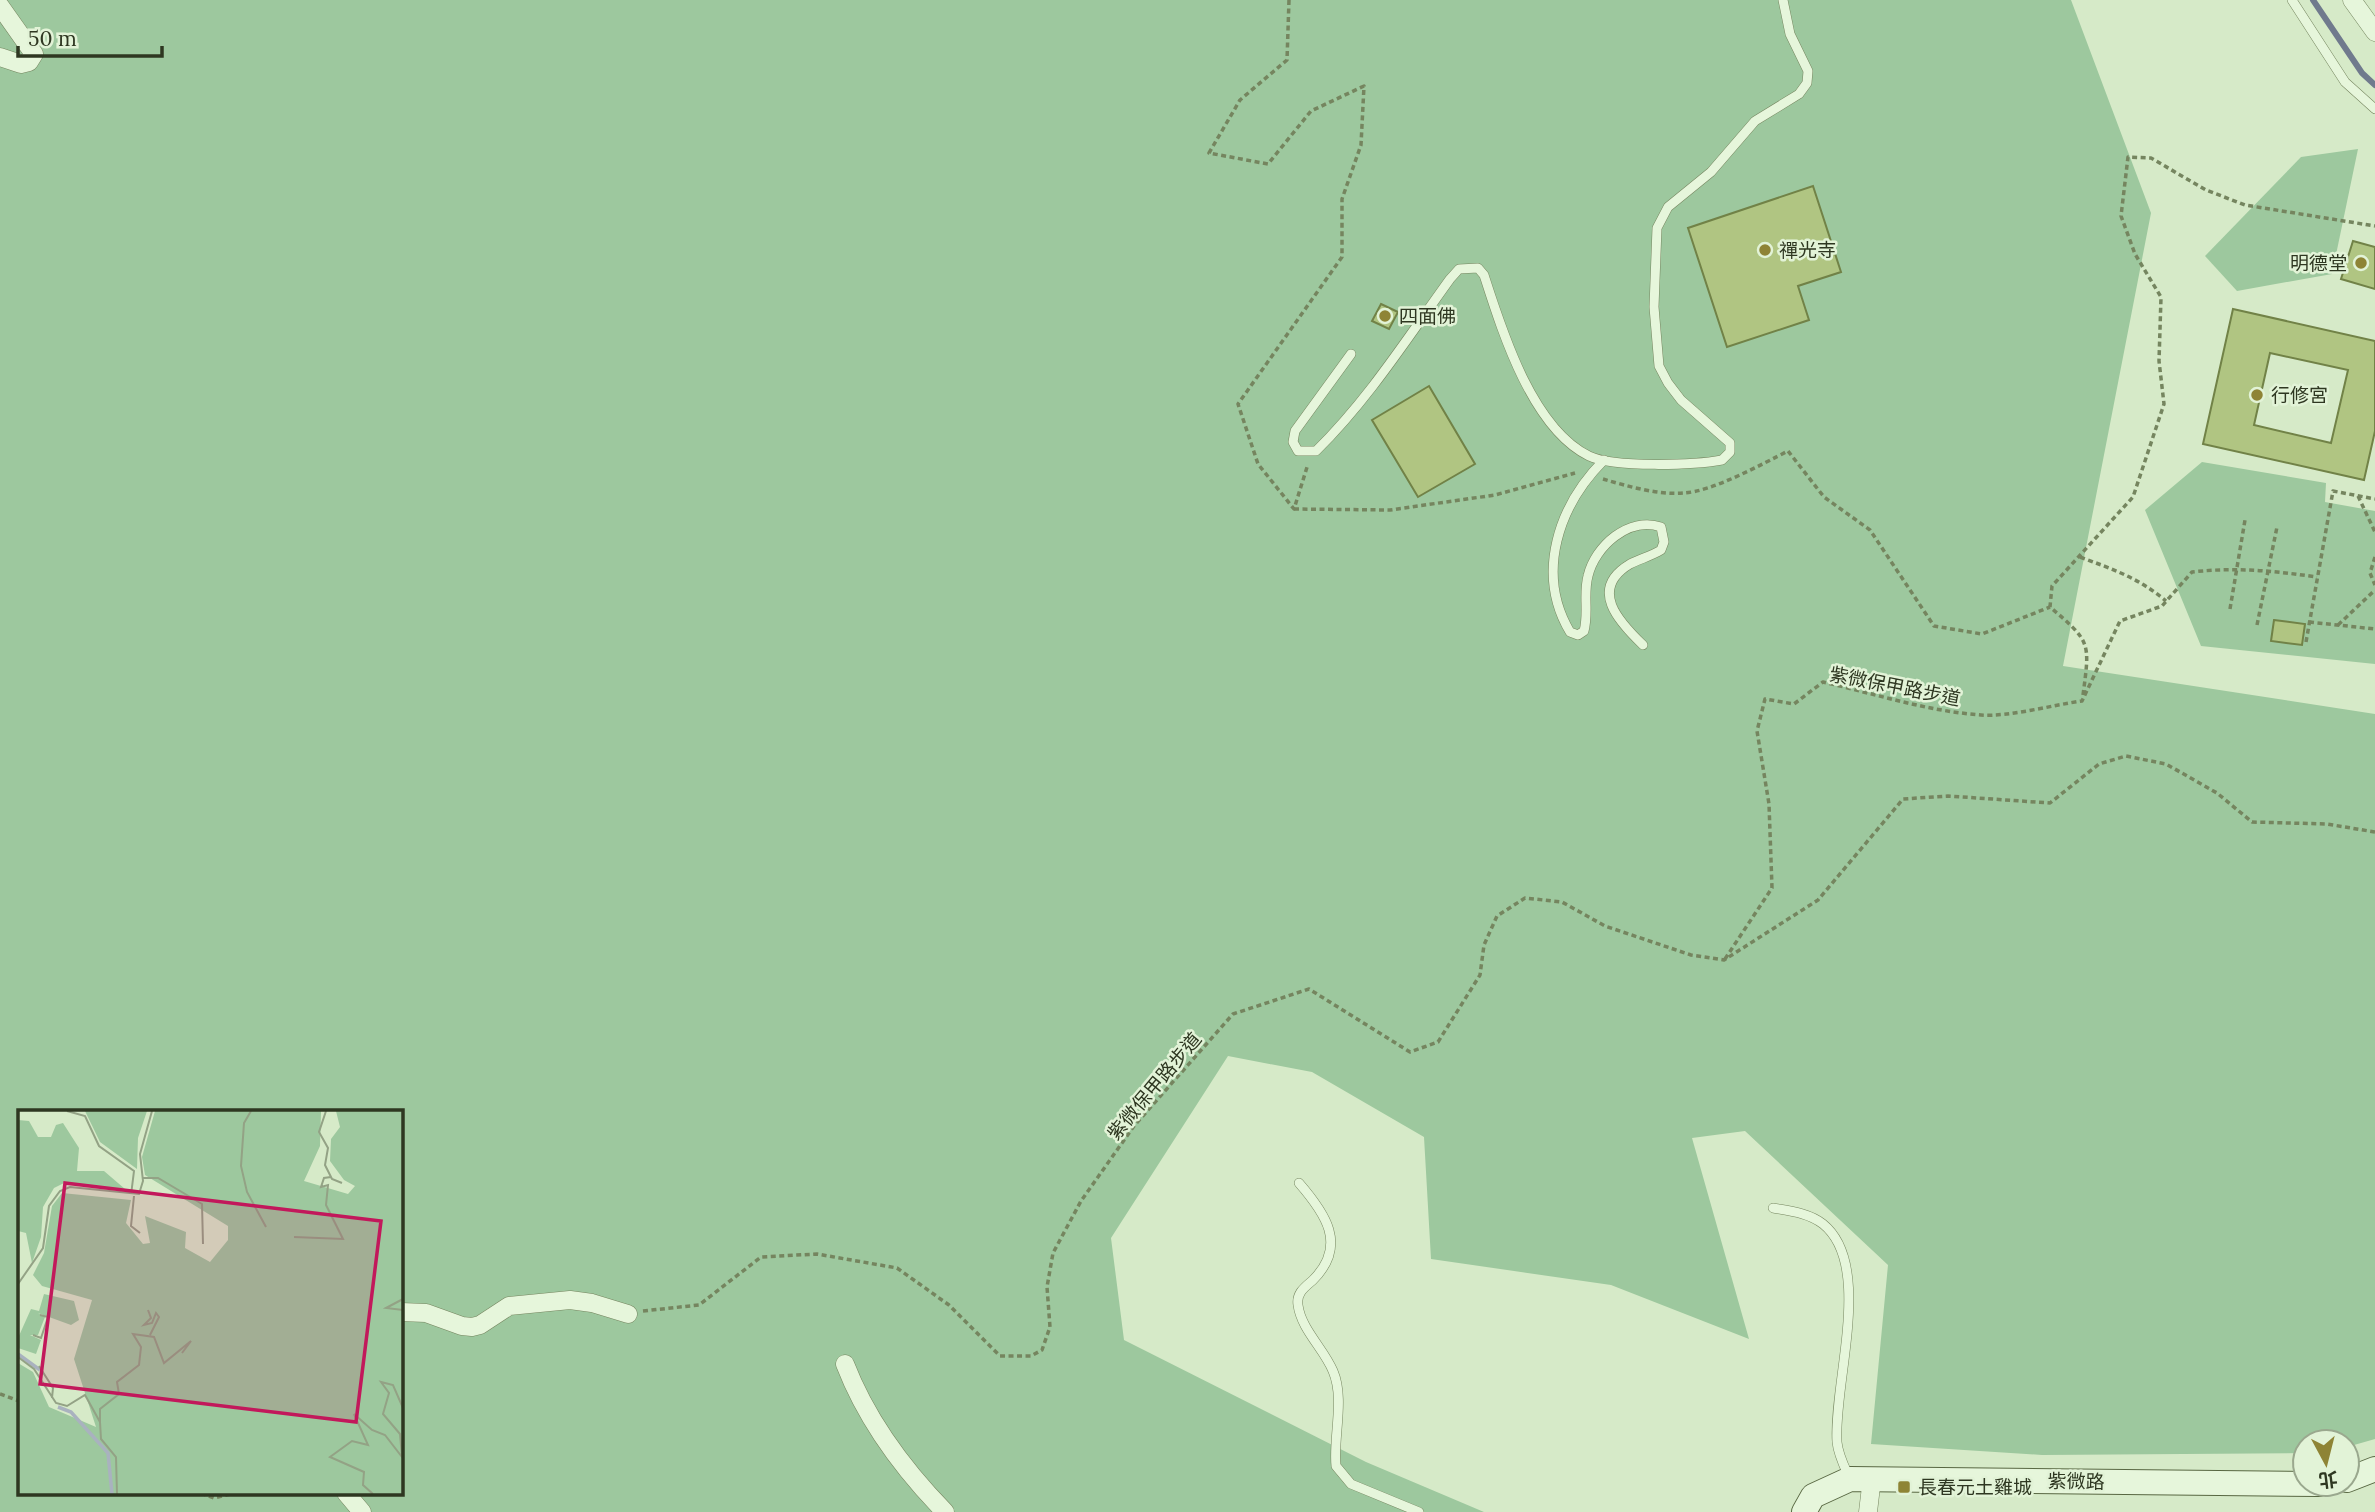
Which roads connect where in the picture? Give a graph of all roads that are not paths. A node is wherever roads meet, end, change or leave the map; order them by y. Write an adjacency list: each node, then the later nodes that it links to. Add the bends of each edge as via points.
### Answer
1 (1783, 0): 9 (lane, via 1790,34 1808,71 1807,83 1799,94 1755,121 1711,172 1668,207 1657,228 1654,307 1659,366 1681,400 1730,443 1730,452 1722,460 1708,463)
2 (2292, 0): 7 (lane, via 2345,82)
3 (2352, 0): 5 (street)
4 (0, 6): 6 (street, via 34,54 21,64)
5 (2375, 32)
6 (0, 57)
7 (2375, 109)
8 (1351, 354): 9 (lane, via 1294,431 1298,451 1312,452 1355,408 1459,269 1478,268 1527,387 1573,446 1591,458)
9 (1604, 460): 10 (lane, via 1571,501 1555,545 1557,604 1570,632 1578,635 1584,631 1587,578 1604,547 1629,528 1661,527 1661,550 1629,565 1611,585 1617,620)
10 (1643, 645)
11 (1298, 1183): 21 (lane, via 1321,1209 1331,1240 1324,1268 1299,1292 1297,1302 1335,1379 1336,1466 1351,1484)
12 (1773, 1208): 16 (lane, via 1805,1214 1822,1223 1843,1254 1849,1280 1837,1443)
13 (402, 1312): 14 (street, via 426,1313 472,1327 509,1306 570,1300)
14 (628, 1314)
15 (845, 1364): 20 (street, via 857,1395 901,1464)
16 (1861, 1478): 17 (street, 紫微路); 22 (street, 紫微路, via 1813,1496); 23 (street)
17 (2291, 1484)
18 (347, 1494): 19 (street)
19 (362, 1512)
20 (945, 1512)
21 (1419, 1512)
22 (1804, 1512)
23 (1868, 1512)

